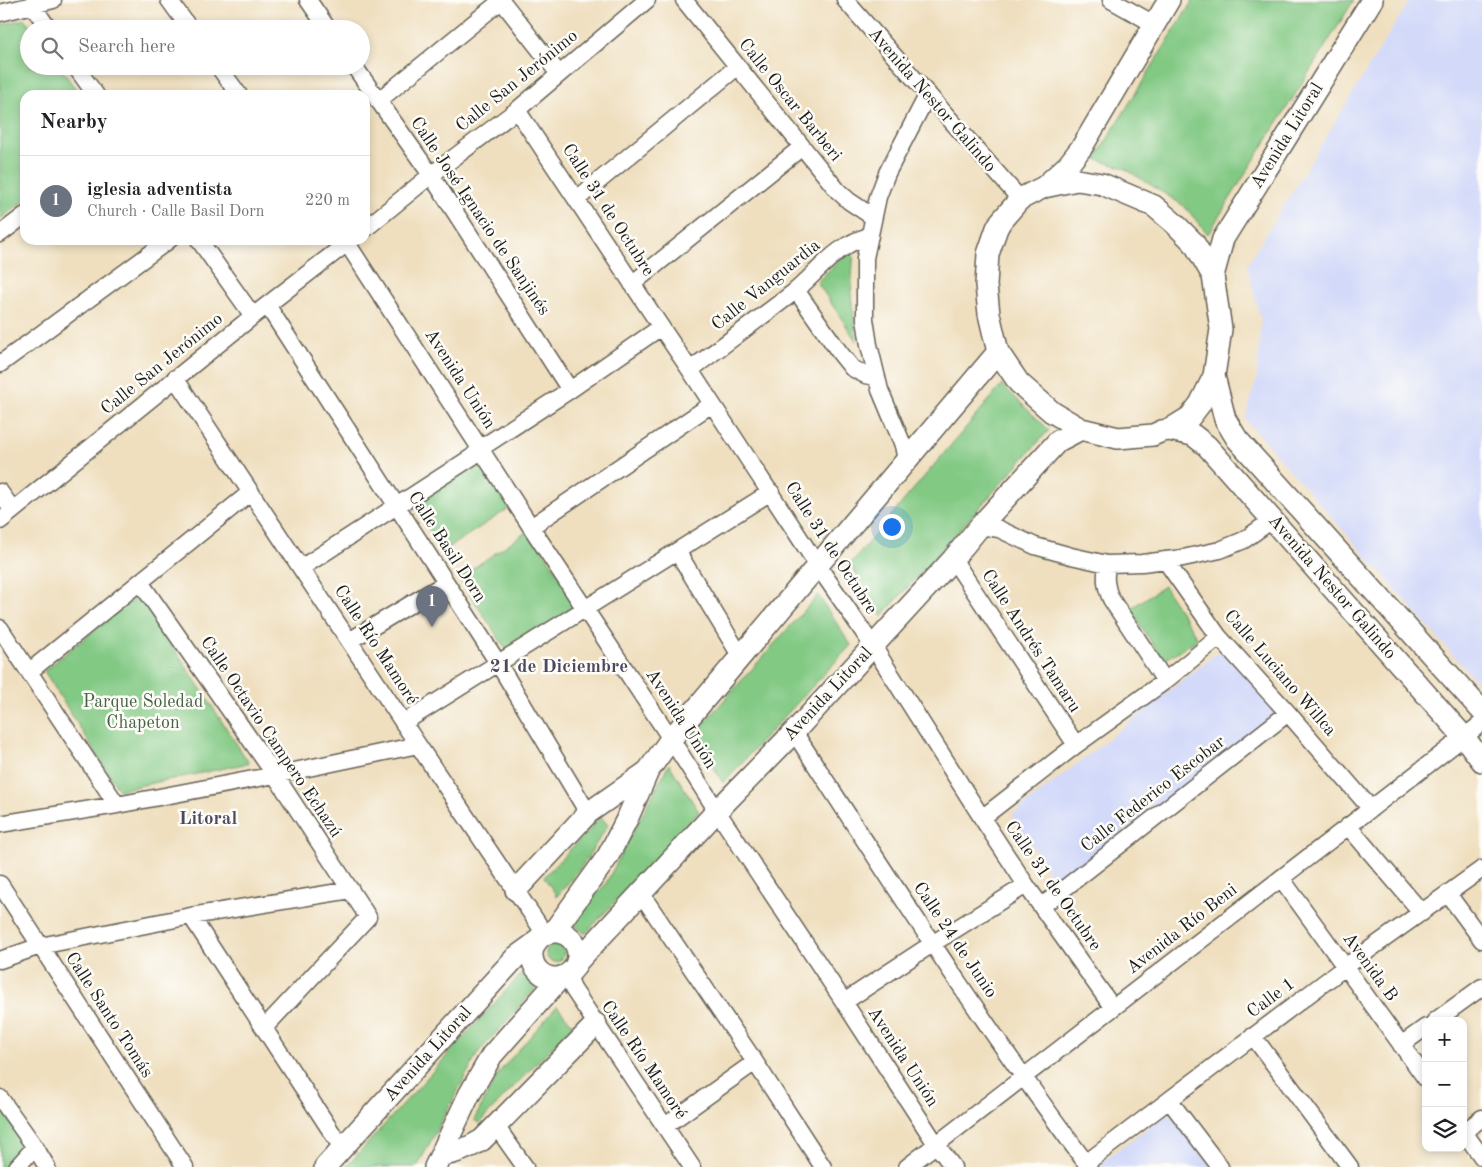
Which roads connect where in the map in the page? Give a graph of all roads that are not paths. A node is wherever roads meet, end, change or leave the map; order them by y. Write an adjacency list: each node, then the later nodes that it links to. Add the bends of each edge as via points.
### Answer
1 (52, 0): 11 (street)
2 (169, 0): 14 (street)
3 (308, 0): 15 (street)
4 (502, 0): 18 (street); 25 (street)
5 (684, 0): 17 (street, Calle Oscar Barberi)
6 (845, 0): 24 (street, Avenida Nestor Galindo)
7 (1111, 0): 16 (street)
8 (1169, 0): 16 (main road)
9 (1372, 0): 41 (main road, Avenida Litoral, via 1223,239)
10 (640, 2): 18 (street, Calle San Jerónimo)
11 (32, 5): 12 (street); 13 (street)
12 (0, 13)
13 (43, 20)
14 (183, 20)
15 (322, 20)
16 (1154, 24): 29 (main road, via 1082,147)
17 (737, 67): 27 (street, Calle Oscar Barberi); 30 (street)
18 (559, 74): 26 (street, Calle San Jerónimo)
19 (82, 75): 22 (street)
20 (225, 75): 23 (street)
21 (360, 75): 25 (street, Calle José Ignacio de Sanjinés)
22 (92, 90)
23 (235, 90)
24 (928, 94): 31 (street, Avenida Nestor Galindo); 32 (street, via 886,173)
25 (378, 101): 28 (street, Calle José Ignacio de Sanjinés)
26 (517, 110): 28 (street, Calle San Jerónimo); 30 (street, Calle 31 de Octubre)
27 (802, 147): 32 (street, Calle Oscar Barberi, via 838,191); 42 (street)
28 (431, 176): 34 (street, Calle San Jerónimo); 53 (street, Calle José Ignacio de Sanjinés)
29 (1044, 187): 31 (main road); 41 (main road, via 1077,180 1102,184 1154,206 1194,243)
30 (577, 199): 42 (street, Calle 31 de Octubre)
31 (1020, 199): 47 (main road, via 1001,221 988,254 986,285)
32 (873, 217): 36 (street)
33 (20, 219): 35 (street)
34 (370, 225)
35 (0, 234)
36 (870, 236): 43 (street, Calle Vanguardia, via 846,245); 51 (street, via 865,258 865,319)
37 (162, 245): 48 (street)
38 (203, 245): 45 (street)
39 (343, 245): 44 (street, Calle San Jerónimo)
40 (351, 245): 57 (street, Avenida Unión)
41 (1213, 276): 50 (main road, via 1221,329)
42 (632, 284): 46 (street, Calle 31 de Octubre)
43 (796, 290): 49 (street, Calle Vanguardia); 51 (street, via 852,368)
44 (267, 305): 45 (street, Calle San Jerónimo); 62 (street, Calle Basil Dorn)
45 (253, 316): 52 (street, Calle San Jerónimo)
46 (661, 327): 49 (street, Calle 31 de Octubre); 53 (street)
47 (998, 352): 55 (main road, via 1019,383 1052,412); 58 (main road, Avenida Litoral)
48 (0, 364)
49 (690, 370): 54 (street, Calle 31 de Octubre)
50 (1214, 376): 56 (main road, via 1190,417); 85 (main road, Avenida Nestor Galindo, via 1225,420 1237,439)
51 (877, 377): 58 (street)
52 (175, 378): 60 (street, Calle Río Mamoré); 63 (street, Calle San Jerónimo)
53 (570, 390): 57 (street)
54 (712, 404): 61 (street, Calle 31 de Octubre); 67 (street)
55 (1081, 429): 56 (main road, via 1118,438); 66 (main road, Avenida Litoral, via 1058,441)
56 (1169, 430): 64 (main road, Avenida Nestor Galindo, via 1193,435 1207,446)
57 (481, 448): 62 (street); 67 (street, Avenida Unión)
58 (906, 461): 72 (main road, Avenida Litoral)
59 (0, 492): 63 (street)
60 (251, 492): 73 (street, Calle Río Mamoré); 74 (street)
61 (770, 492): 68 (street); 72 (street, Calle 31 de Octubre)
62 (397, 506): 73 (street); 75 (street, Calle Basil Dorn)
63 (13, 510): 65 (street, Calle San Jerónimo)
64 (1272, 520): 70 (street, via 1244,540 1220,550); 90 (main road, Avenida Nestor Galindo)
65 (0, 521)
66 (980, 526): 69 (main road, Avenida Litoral); 71 (street, via 999,529 1035,546)
67 (531, 527): 76 (street, Avenida Unión)
68 (678, 551): 76 (street); 81 (street)
69 (953, 559): 80 (main road, Avenida Litoral); 93 (street, Calle Andrés Tamaru)
70 (1165, 560): 71 (street); 78 (street, Calle Luciano Willca)
71 (1107, 564): 84 (street, via 1106,588 1111,599)
72 (818, 566): 80 (street, Calle 31 de Octubre); 81 (main road, Avenida Litoral)
73 (301, 568): 79 (street, Calle Río Mamoré)
74 (140, 582): 83 (street); 96 (street, Calle Octavio Campero Echazú)
75 (446, 583): 79 (street); 82 (street, Calle Basil Dorn)
76 (585, 609): 82 (street); 91 (street, Avenida Unión)
77 (0, 628): 83 (street)
78 (1219, 637): 84 (street); 86 (street, Calle Luciano Willca)
79 (349, 641): 87 (street, Calle Río Mamoré)
80 (873, 646): 89 (main road, Avenida Litoral); 101 (street, Calle 31 de Octubre)
81 (741, 657): 91 (main road, Avenida Litoral)
82 (498, 663): 87 (street); 100 (street, Calle Basil Dorn)
83 (30, 671): 97 (street)
84 (1165, 680): 93 (street)
85 (1482, 711)
86 (1288, 713): 98 (street, Calle Luciano Willca); 112 (street, Calle Federico Escobar)
87 (403, 723): 92 (street, Calle Río Mamoré)
88 (1482, 723): 90 (street, Avenida Río Beni)
89 (794, 732): 99 (main road, Avenida Litoral); 117 (street, Calle 24 de Junio)
90 (1464, 737): 94 (main road, Avenida Nestor Galindo); 98 (street, Avenida Río Beni)
91 (671, 740): 95 (main road, Avenida Litoral); 99 (street, Avenida Unión)
92 (418, 745): 96 (street); 109 (street, Calle Río Mamoré)
93 (1076, 746): 101 (street)
94 (1482, 761)
95 (648, 770): 100 (main road); 115 (main road, Avenida Litoral, via 608,856)
96 (275, 775): 97 (street); 108 (street, Calle Octavio Campero Echazú)
97 (116, 805): 102 (street)
98 (1370, 809): 103 (street, Avenida Río Beni)
99 (716, 811): 110 (main road, Avenida Litoral); 123 (street, Avenida Unión)
100 (588, 813): 109 (main road)
101 (982, 818): 107 (street, Calle 31 de Octubre)
102 (0, 824)
103 (1348, 826): 105 (street, Avenida Río Beni); 113 (street)
104 (1482, 869): 111 (street, Calle 1)
105 (1281, 878): 120 (street, Avenida B); 124 (street, Avenida Río Beni)
106 (0, 884): 118 (street, Calle Santo Tomás)
107 (1026, 885): 112 (street, Calle 31 de Octubre); 117 (street)
108 (351, 890): 114 (street); 127 (street, Calle Octavio Campero Echazú, via 368,917)
109 (516, 890): 115 (street, Calle Río Mamoré)
110 (640, 892): 121 (main road, Avenida Litoral); 131 (street)
111 (1448, 894): 113 (street, Calle 1); 116 (street)
112 (1042, 906): 124 (street, Calle 31 de Octubre)
113 (1422, 913): 120 (street, Calle 1)
114 (191, 916): 118 (street); 127 (street)
115 (544, 936): 121 (main road, via 560,932 573,940 578,954); 121 (main road, via 532,952 535,967 554,978); 143 (main road, Avenida Litoral, via 516,957)
116 (1482, 940)
117 (932, 944): 123 (street); 133 (street, Calle 24 de Junio)
118 (40, 946): 119 (street); 149 (street, Calle Santo Tomás)
119 (0, 960)
120 (1345, 967): 129 (street, Calle 1); 130 (street, Avenida B)
121 (569, 971): 126 (street, Calle Río Mamoré, via 573,989); 145 (main road, Avenida Litoral, via 492,1056 469,1095)
122 (1480, 993): 125 (street)
123 (844, 1002): 141 (street, Avenida Unión)
124 (1113, 1008): 133 (street, Avenida Río Beni)
125 (1441, 1017)
126 (596, 1024): 137 (main road); 138 (street, Calle Río Mamoré)
127 (264, 1028): 143 (street)
128 (1422, 1030): 130 (street)
129 (1253, 1036): 135 (street, Calle 1); 157 (street)
130 (1401, 1045): 132 (street, Avenida B)
131 (755, 1062): 138 (street); 153 (street)
132 (1422, 1074)
133 (1023, 1077): 141 (street, Avenida Río Beni); 146 (street, Calle 24 de Junio)
134 (0, 1098): 142 (street)
135 (1169, 1100): 146 (street, Calle 1); 156 (street)
136 (1482, 1118): 139 (street)
137 (496, 1126): 145 (main road, via 470,1148); 151 (street)
138 (664, 1126): 152 (street, Calle Río Mamoré)
139 (1467, 1130)
140 (1467, 1136): 144 (street)
141 (936, 1144): 154 (street, Avenida Río Beni); 155 (street, Avenida Unión)
142 (35, 1147): 147 (street); 148 (street)
143 (342, 1148): 150 (main road, Avenida Litoral)
144 (1482, 1157)
145 (439, 1161)
146 (1088, 1165)
147 (17, 1167)
148 (47, 1167)
149 (185, 1167)
150 (325, 1167)
151 (525, 1167)
152 (692, 1167)
153 (823, 1167)
154 (907, 1167)
155 (953, 1167)
156 (1220, 1167)
157 (1350, 1167)

